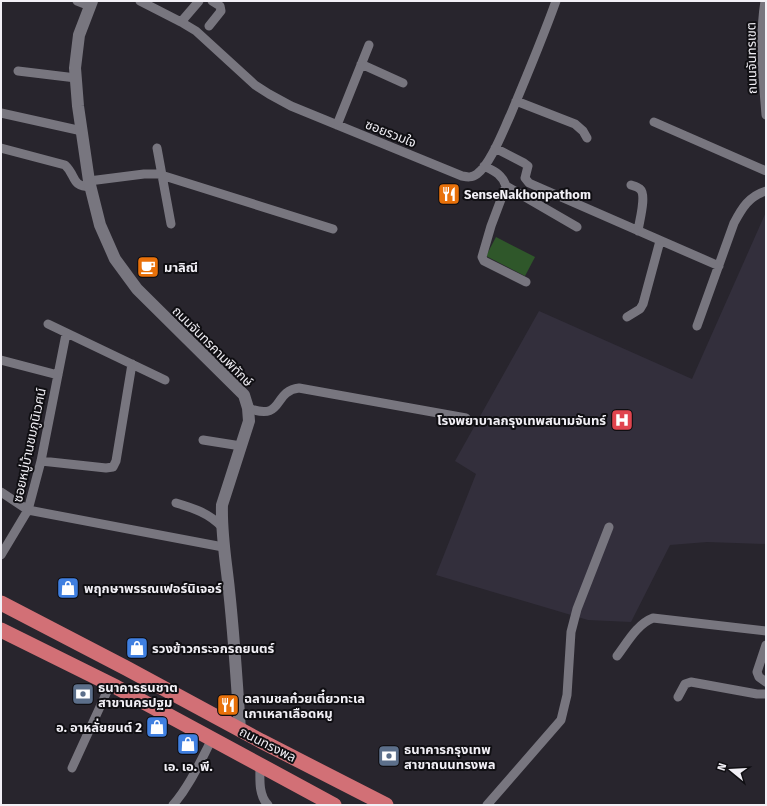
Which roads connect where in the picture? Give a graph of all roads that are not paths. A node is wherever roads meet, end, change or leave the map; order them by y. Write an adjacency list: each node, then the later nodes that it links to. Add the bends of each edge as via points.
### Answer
1 (77, 1): 7 (street)
2 (140, 1): 8 (street, ซอยรวมใจ)
3 (199, 1): 8 (street)
4 (212, 1): 9 (street, via 220,6 221,11)
5 (556, 1): 15 (street, ซอยรวมใจ)
6 (765, 1): 17 (street, ถนนจันทรเขต, via 761,46)
7 (91, 4): 13 (street, ถนนจันทรคามพิทักษ์, via 79,35)
8 (181, 22): 19 (street, ซอยรวมใจ, via 196,31 255,85 291,106)
9 (209, 26)
10 (369, 45): 11 (street)
11 (361, 64): 14 (street); 19 (street)
12 (18, 71): 13 (street)
13 (76, 78): 20 (street, ถนนจันทรคามพิทักษ์)
14 (403, 83)
15 (516, 101): 21 (street, via 575,124); 24 (street, ซอยรวมใจ)
16 (1, 113): 20 (street)
17 (766, 116)
18 (654, 122): 26 (street)
19 (337, 125): 25 (street, ซอยรวมใจ, via 468,178 476,175)
20 (82, 131): 28 (street, ถนนจันทรคามพิทักษ์)
21 (586, 138)
22 (1, 148): 28 (street, via 65,164 78,184)
23 (157, 148): 27 (street)
24 (495, 148): 25 (street, ซอยรวมใจ); 35 (street, via 528,166 525,178 529,183)
25 (484, 166): 30 (street, via 499,174)
26 (766, 171)
27 (162, 175): 28 (street, via 144,174); 32 (street); 34 (street)
28 (90, 184): 47 (street, ถนนจันทรคามพิทักษ์, via 100,225 116,259 128,277 163,316 244,395)
29 (631, 184): 35 (street, via 643,193)
30 (506, 186): 33 (street); 38 (street, via 482,257 484,261)
31 (766, 191): 37 (street, via 749,199 742,208)
32 (171, 224)
33 (577, 227)
34 (333, 229)
35 (638, 231): 36 (street)
36 (660, 240): 37 (street); 39 (street, via 644,304)
37 (719, 266): 41 (street)
38 (526, 282)
39 (627, 317)
40 (48, 324): 42 (street)
41 (697, 326)
42 (66, 334): 44 (street); 45 (street, ซอยหมู่บ้านชมภูนิเวศน์)
43 (1, 360): 45 (street)
44 (132, 364): 46 (street); 51 (street, via 113,467)
45 (58, 375): 51 (street, ซอยหมู่บ้านชมภูนิเวศน์)
46 (165, 380)
47 (248, 408): 48 (street, via 269,412 286,392 299,388); 50 (street, ถนนจันทรคามพิทักษ์, via 249,421)
48 (466, 418)
49 (203, 440): 50 (street)
50 (241, 446): 55 (street, ถนนจันทรคามพิทักษ์, via 222,505)
51 (41, 461): 54 (street, ซอยหมู่บ้านชมภูนิเวศน์)
52 (1, 492): 54 (street)
53 (176, 503): 55 (street, via 194,508)
54 (28, 510): 57 (street); 58 (street, ซอยหมู่บ้านชมภูนิเวศน์)
55 (222, 527): 57 (street, ถนนจันทรคามพิทักษ์)
56 (609, 527): 76 (street, via 577,609 571,632 567,695 561,720)
57 (223, 547): 68 (street, ถนนจันทรคามพิทักษ์)
58 (1, 555)
59 (1, 603): 68 (highway, ถนนทรงพล)
60 (1, 630): 65 (highway, ถนนทรงพล)
61 (766, 631): 63 (street, via 653,618 640,626)
62 (766, 645): 64 (street, via 757,672)
63 (618, 656)
64 (766, 682)
65 (110, 685): 69 (highway, ถนนทรงพล); 71 (street)
66 (766, 694): 67 (street, via 690,682 685,684)
67 (678, 697)
68 (240, 730): 75 (highway, ถนนทรงพล)
69 (212, 739): 70 (highway, ถนนทรงพล); 72 (street, via 196,771)
70 (260, 765): 73 (street, via 260,790); 74 (highway, ถนนทรงพล)
71 (72, 768)
72 (173, 805)
73 (268, 805)
74 (334, 805)
75 (386, 805)
76 (487, 805)

